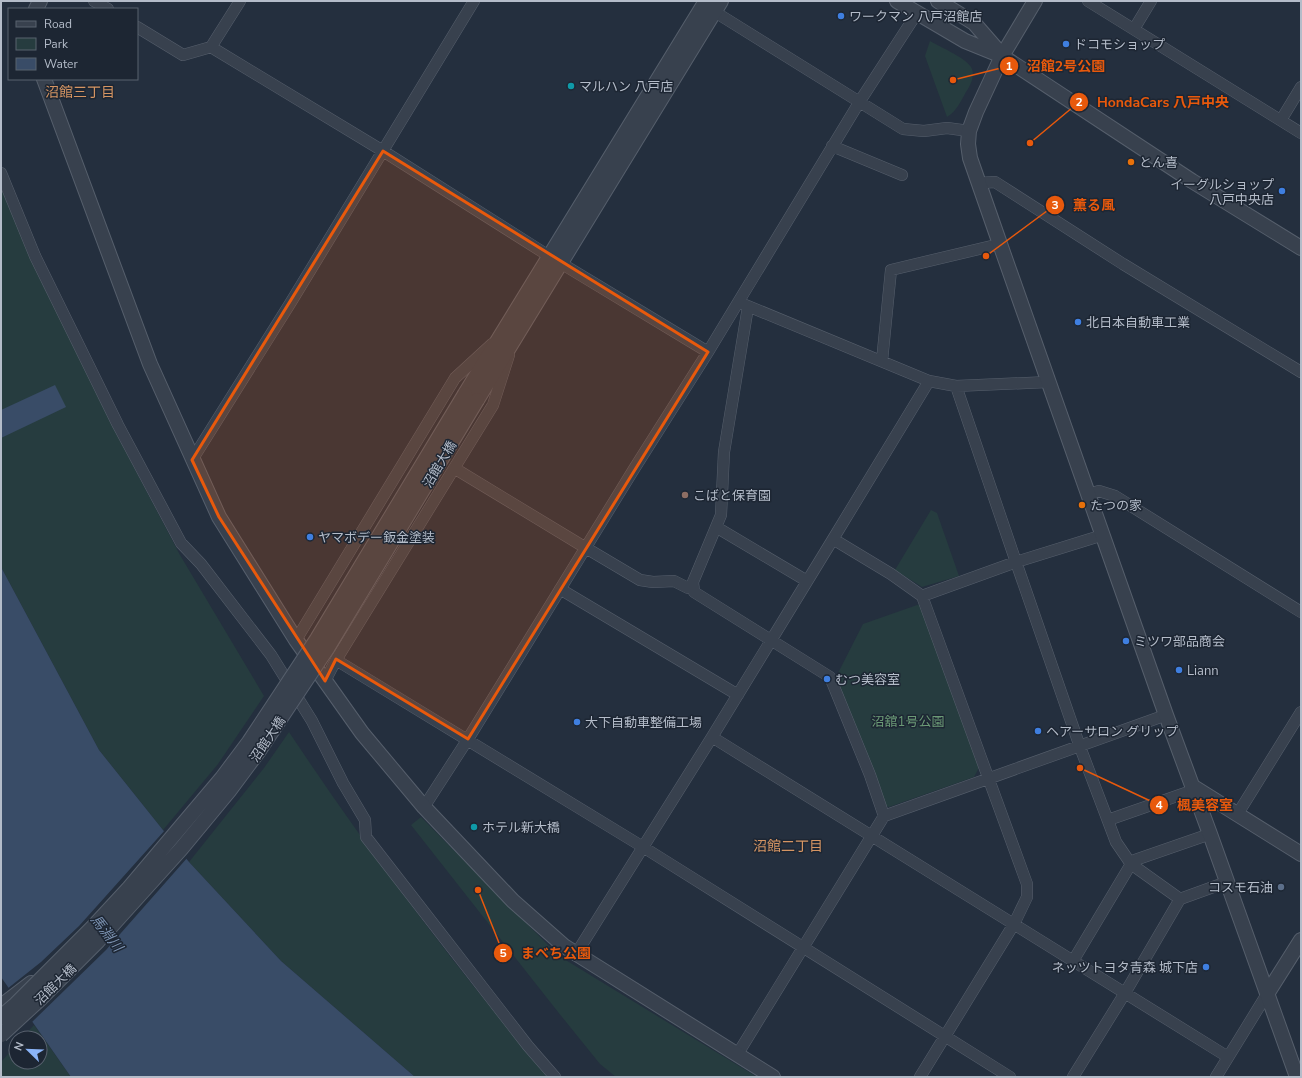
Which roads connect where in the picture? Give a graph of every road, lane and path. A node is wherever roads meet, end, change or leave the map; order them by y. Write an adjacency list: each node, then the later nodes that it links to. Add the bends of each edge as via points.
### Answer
1 (94, 1): 10 (street)
2 (240, 1): 14 (street)
3 (474, 1): 23 (street)
4 (896, 1): 11 (street)
5 (938, 1): 15 (street, via 974,23)
6 (1035, 1): 15 (street)
7 (1088, 1): 13 (street)
8 (1151, 1): 13 (street)
9 (714, 5): 18 (street); 29 (street)
10 (106, 8)
11 (917, 13): 15 (street, via 966,41); 18 (street)
12 (138, 28): 14 (street, via 183,54)
13 (1134, 29): 19 (street)
14 (211, 47): 23 (street)
15 (1002, 56): 20 (street); 28 (street)
16 (44, 80): 39 (street, via 150,364)
17 (1301, 87): 19 (street)
18 (860, 101): 20 (street, via 903,129 924,131 947,128); 22 (street)
19 (1281, 120): 21 (street)
20 (969, 132): 26 (street, via 970,158)
21 (1301, 133)
22 (832, 146): 25 (street); 30 (street)
23 (383, 150): 29 (street); 39 (street)
24 (1, 173): 91 (street, via 35,256 118,425 181,543 201,564 271,655 312,721 365,820 366,837)
25 (902, 174)
26 (979, 182): 27 (street); 35 (street, via 995,182 1123,264)
27 (1000, 244): 34 (street, via 891,270); 37 (street)
28 (1301, 248)
29 (555, 260): 31 (street, 沼館大橋); 32 (street, 沼館大橋); 33 (street)
30 (743, 304): 33 (street); 34 (street); 42 (street, via 724,452 721,515)
31 (500, 336): 52 (street, via 455,378); 80 (street, 沼館大橋, bridge, via 317,639 249,742 222,778 129,888)
32 (513, 342): 40 (street, via 493,405); 83 (street, 沼館大橋, bridge, via 328,647 258,752 229,791 138,897)
33 (708, 352): 45 (street)
34 (882, 361): 36 (street)
35 (1301, 372)
36 (929, 381): 38 (street); 44 (street)
37 (1048, 382): 38 (street); 41 (street)
38 (956, 386): 46 (street)
39 (192, 460): 52 (street, via 219,517)
40 (454, 468): 45 (street); 54 (street)
41 (1088, 494): 43 (street); 51 (street, via 1099,491 1115,496)
42 (716, 527): 47 (street); 48 (street, via 693,582)
43 (1103, 535): 46 (street); 58 (street)
44 (833, 539): 47 (street); 50 (street)
45 (586, 548): 48 (street, via 640,580 674,581); 49 (street)
46 (1016, 562): 50 (street); 61 (street)
47 (808, 580): 53 (street)
48 (693, 588): 53 (street, via 694,592)
49 (560, 589): 56 (street); 60 (street)
50 (922, 596): 62 (street)
51 (1301, 612)
52 (296, 640): 55 (street)
53 (770, 640): 56 (street); 66 (street, via 830,677)
54 (336, 660): 55 (street); 60 (street)
55 (325, 681): 64 (street, via 362,733)
56 (738, 695): 59 (street)
57 (1301, 712): 65 (street)
58 (1166, 715): 61 (street); 63 (street)
59 (712, 737): 69 (street); 70 (street)
60 (468, 739): 64 (street); 70 (street)
61 (1080, 747): 62 (street); 67 (street)
62 (990, 778): 66 (street); 75 (street, via 1027,884 1027,897)
63 (1193, 788): 65 (street); 67 (street); 68 (street)
64 (424, 807): 78 (street, via 513,901)
65 (1237, 815): 71 (street)
66 (884, 816): 69 (street)
67 (1108, 820): 72 (street, via 1116,842)
68 (1210, 834): 72 (street, via 1135,860); 73 (street)
69 (872, 836): 75 (street); 77 (street)
70 (642, 847): 77 (street); 78 (street)
71 (1301, 854)
72 (1131, 864): 74 (street); 79 (street)
73 (1227, 882): 74 (street); 82 (street)
74 (1180, 899): 81 (street)
75 (1014, 924): 79 (street); 87 (street)
76 (1301, 940): 82 (street)
77 (803, 947): 87 (street); 89 (street)
78 (576, 954): 89 (street)
79 (1073, 961): 81 (street)
80 (58, 962): 84 (street, bridge); 85 (street, 沼館大橋, bridge)
81 (1125, 993): 90 (street); 95 (street)
82 (1267, 994): 90 (street); 97 (street)
83 (39, 1000): 86 (street, 沼館大橋, bridge); 88 (street, bridge)
84 (1, 1006)
85 (1, 1017)
86 (1, 1035)
87 (944, 1036): 93 (street); 94 (street)
88 (1, 1043)
89 (737, 1055): 92 (street)
90 (1228, 1057): 96 (street)
91 (554, 1077)
92 (773, 1077)
93 (920, 1077)
94 (1010, 1077)
95 (1073, 1077)
96 (1216, 1077)
97 (1297, 1077)

